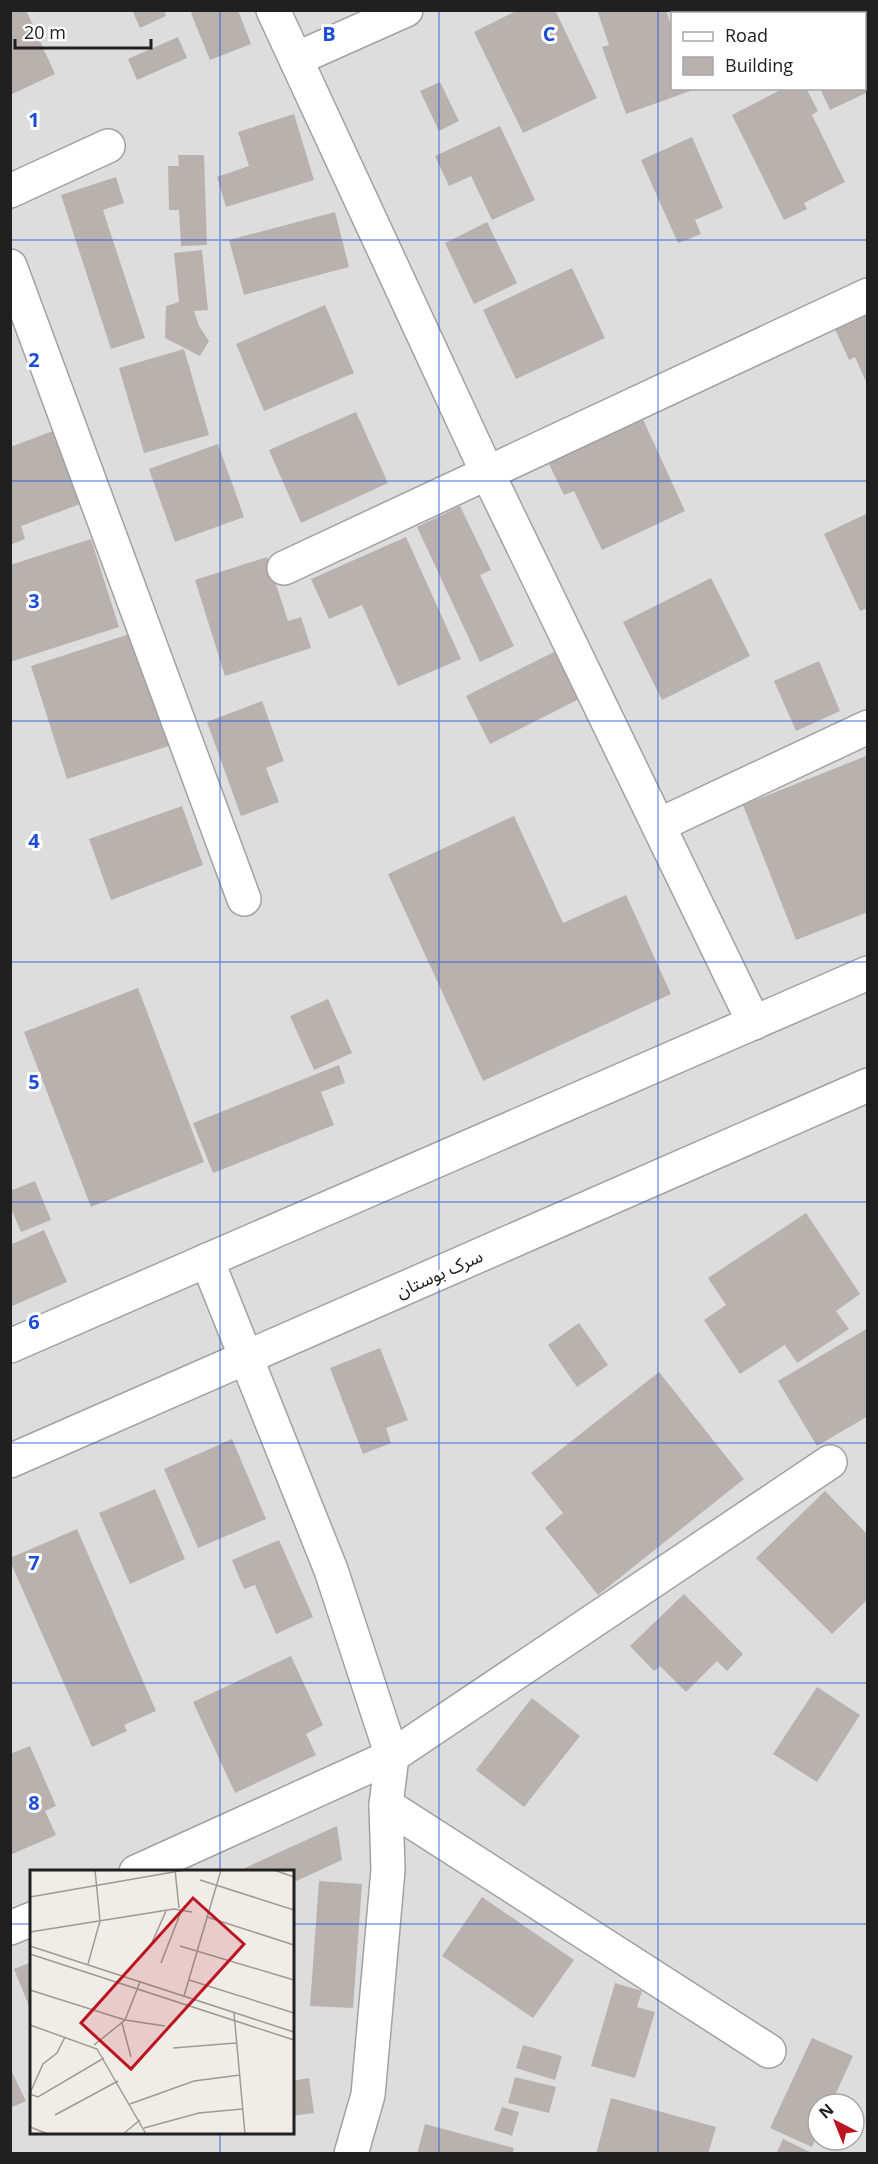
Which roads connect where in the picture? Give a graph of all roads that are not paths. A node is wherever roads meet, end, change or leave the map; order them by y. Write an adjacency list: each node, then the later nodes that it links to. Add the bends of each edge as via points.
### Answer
1 (273, 10): 3 (street)
2 (406, 10): 3 (street)
3 (296, 59): 8 (street)
4 (108, 146): 5 (street)
5 (10, 191)
6 (10, 266): 12 (street)
7 (867, 295): 8 (street)
8 (487, 472): 9 (street); 11 (street)
9 (284, 568)
10 (867, 727): 11 (street)
11 (659, 825): 14 (street)
12 (244, 899)
13 (867, 973): 14 (street)
14 (754, 1023): 16 (street)
15 (867, 1085): 18 (street, سرک بوستان)
16 (207, 1260): 17 (street); 18 (street)
17 (10, 1346)
18 (248, 1356): 19 (street, سرک بوستان); 21 (street, via 331,1570)
19 (10, 1461)
20 (830, 1462): 21 (street)
21 (392, 1756): 22 (street); 23 (street)
22 (387, 1805): 26 (street); 27 (street, via 388,1870 368,2095)
23 (140, 1870)
24 (30, 1920): 25 (street)
25 (10, 1928)
26 (769, 2051)
27 (351, 2154)

